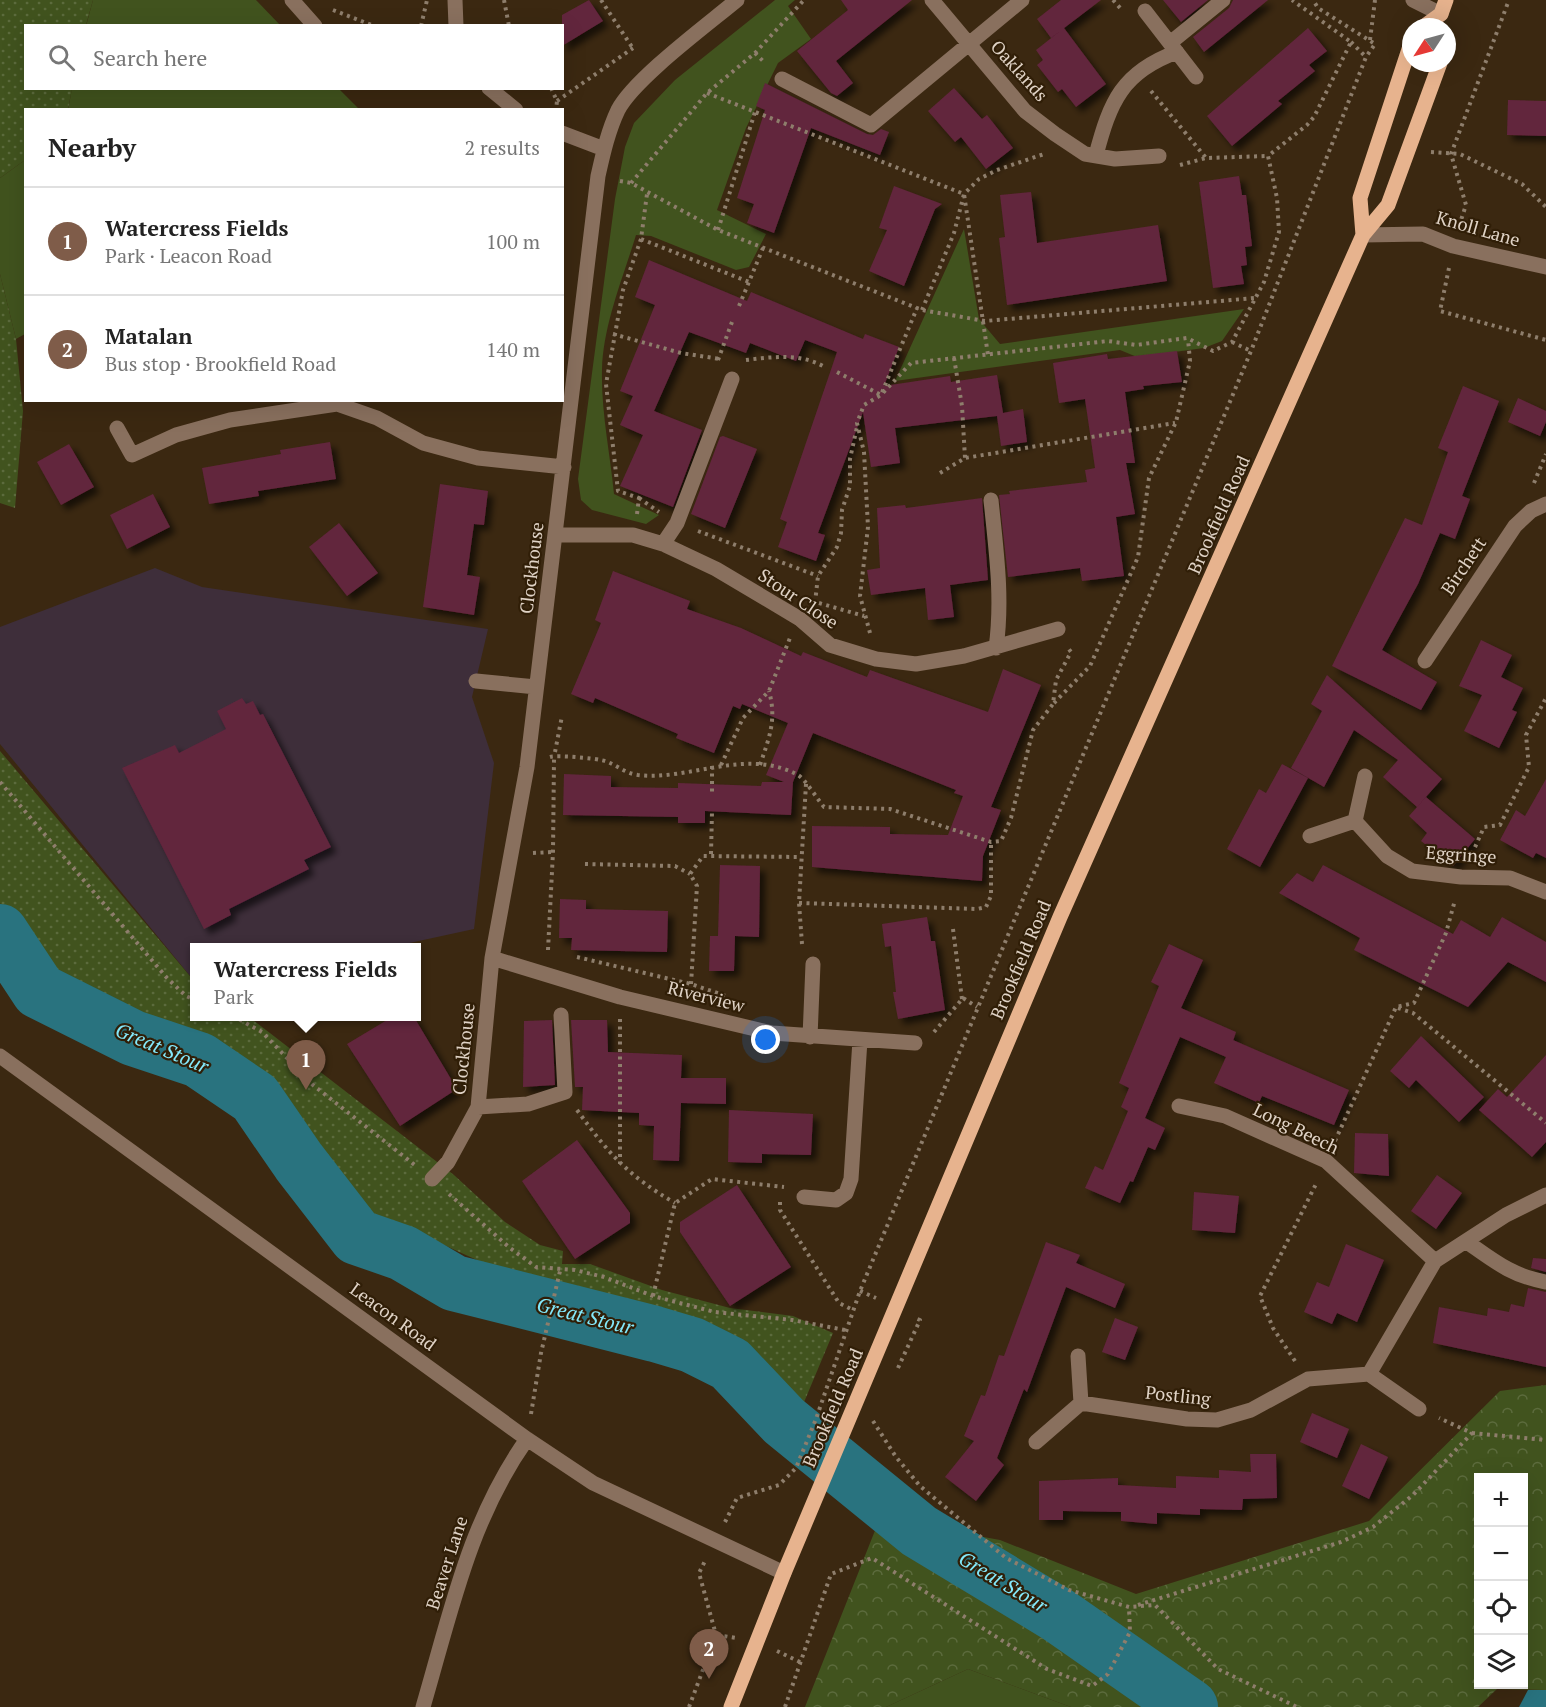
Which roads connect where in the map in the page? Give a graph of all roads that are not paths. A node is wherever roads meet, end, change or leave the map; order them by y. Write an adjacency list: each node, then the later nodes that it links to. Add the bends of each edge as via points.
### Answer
1 (292, 0): 10 (street)
2 (455, 0): 11 (street)
3 (737, 0): 21 (street, Clockhouse, via 652,72 619,108)
4 (932, 0): 12 (street, Oaklands)
5 (1022, 0): 12 (street)
6 (1223, 0): 13 (street)
7 (1413, 0): 9 (street)
8 (1145, 12): 13 (street)
9 (1444, 14)
10 (313, 24)
11 (456, 24)
12 (970, 45): 17 (street, via 871,125); 22 (street, Oaklands, via 1025,111 1085,154)
13 (1173, 48): 16 (street); 22 (street, via 1136,72 1115,100)
14 (1402, 70): 24 (main road, Brookfield Road, via 1360,198)
15 (1437, 72): 24 (main road, Brookfield Road, via 1388,205)
16 (1196, 76)
17 (782, 79)
18 (491, 90): 19 (street)
19 (514, 108)
20 (564, 135): 21 (street)
21 (604, 149): 29 (street, Clockhouse)
22 (1096, 156): 23 (street, Oaklands)
23 (1159, 156)
24 (1363, 235): 25 (street, Knoll Lane, via 1423,234 1453,246); 64 (main road, Brookfield Road, via 1111,799)
25 (1546, 267)
26 (732, 379): 33 (street, via 677,523)
27 (338, 402): 28 (street, via 230,420 176,435 132,456); 29 (street, via 423,443 478,458)
28 (117, 428)
29 (564, 467): 32 (street, Clockhouse)
30 (991, 500): 35 (street, via 1000,583)
31 (1546, 504): 36 (street, Birchett, via 1515,525)
32 (557, 535): 33 (street, Stour Close, via 633,535); 38 (street, Clockhouse)
33 (663, 544): 35 (street, Stour Close, via 716,569 800,619 830,645 876,659 916,664)
34 (1058, 629): 35 (street, Stour Close)
35 (996, 648)
36 (1425, 661)
37 (476, 681): 38 (street)
38 (536, 687): 43 (street, Clockhouse, via 527,767)
39 (1365, 776): 40 (street)
40 (1355, 821): 41 (street); 42 (street, Eggringe, via 1387,856 1412,871 1510,878)
41 (1310, 836)
42 (1546, 892)
43 (492, 958): 46 (street, Riverview, via 620,997 772,1033); 51 (street, Clockhouse)
44 (813, 964): 46 (street)
45 (561, 1015): 51 (street, via 565,1092 528,1104)
46 (810, 1037): 47 (street, Riverview)
47 (860, 1040): 48 (street, Riverview); 53 (street, via 851,1179 846,1193 836,1200)
48 (915, 1043)
49 (0, 1056): 62 (street, Leacon Road)
50 (1179, 1106): 56 (street, Long Beech, via 1225,1116 1326,1161)
51 (478, 1107): 52 (street, Clockhouse, via 448,1162)
52 (432, 1179)
53 (799, 1192)
54 (1546, 1196): 55 (street, via 1506,1215)
55 (1467, 1242): 56 (street); 57 (street, via 1523,1278)
56 (1435, 1261): 59 (street)
57 (1546, 1282)
58 (1078, 1356): 60 (street)
59 (1369, 1374): 60 (street, Postling, via 1308,1378 1251,1410 1218,1420); 61 (street)
60 (1081, 1403): 63 (street)
61 (1419, 1409)
62 (527, 1439): 64 (street, Leacon Road, via 593,1483); 65 (street, Beaver Lane, via 504,1471 485,1508)
63 (1036, 1442)
64 (784, 1574): 66 (main road, Brookfield Road)
65 (423, 1707)
66 (731, 1707)

